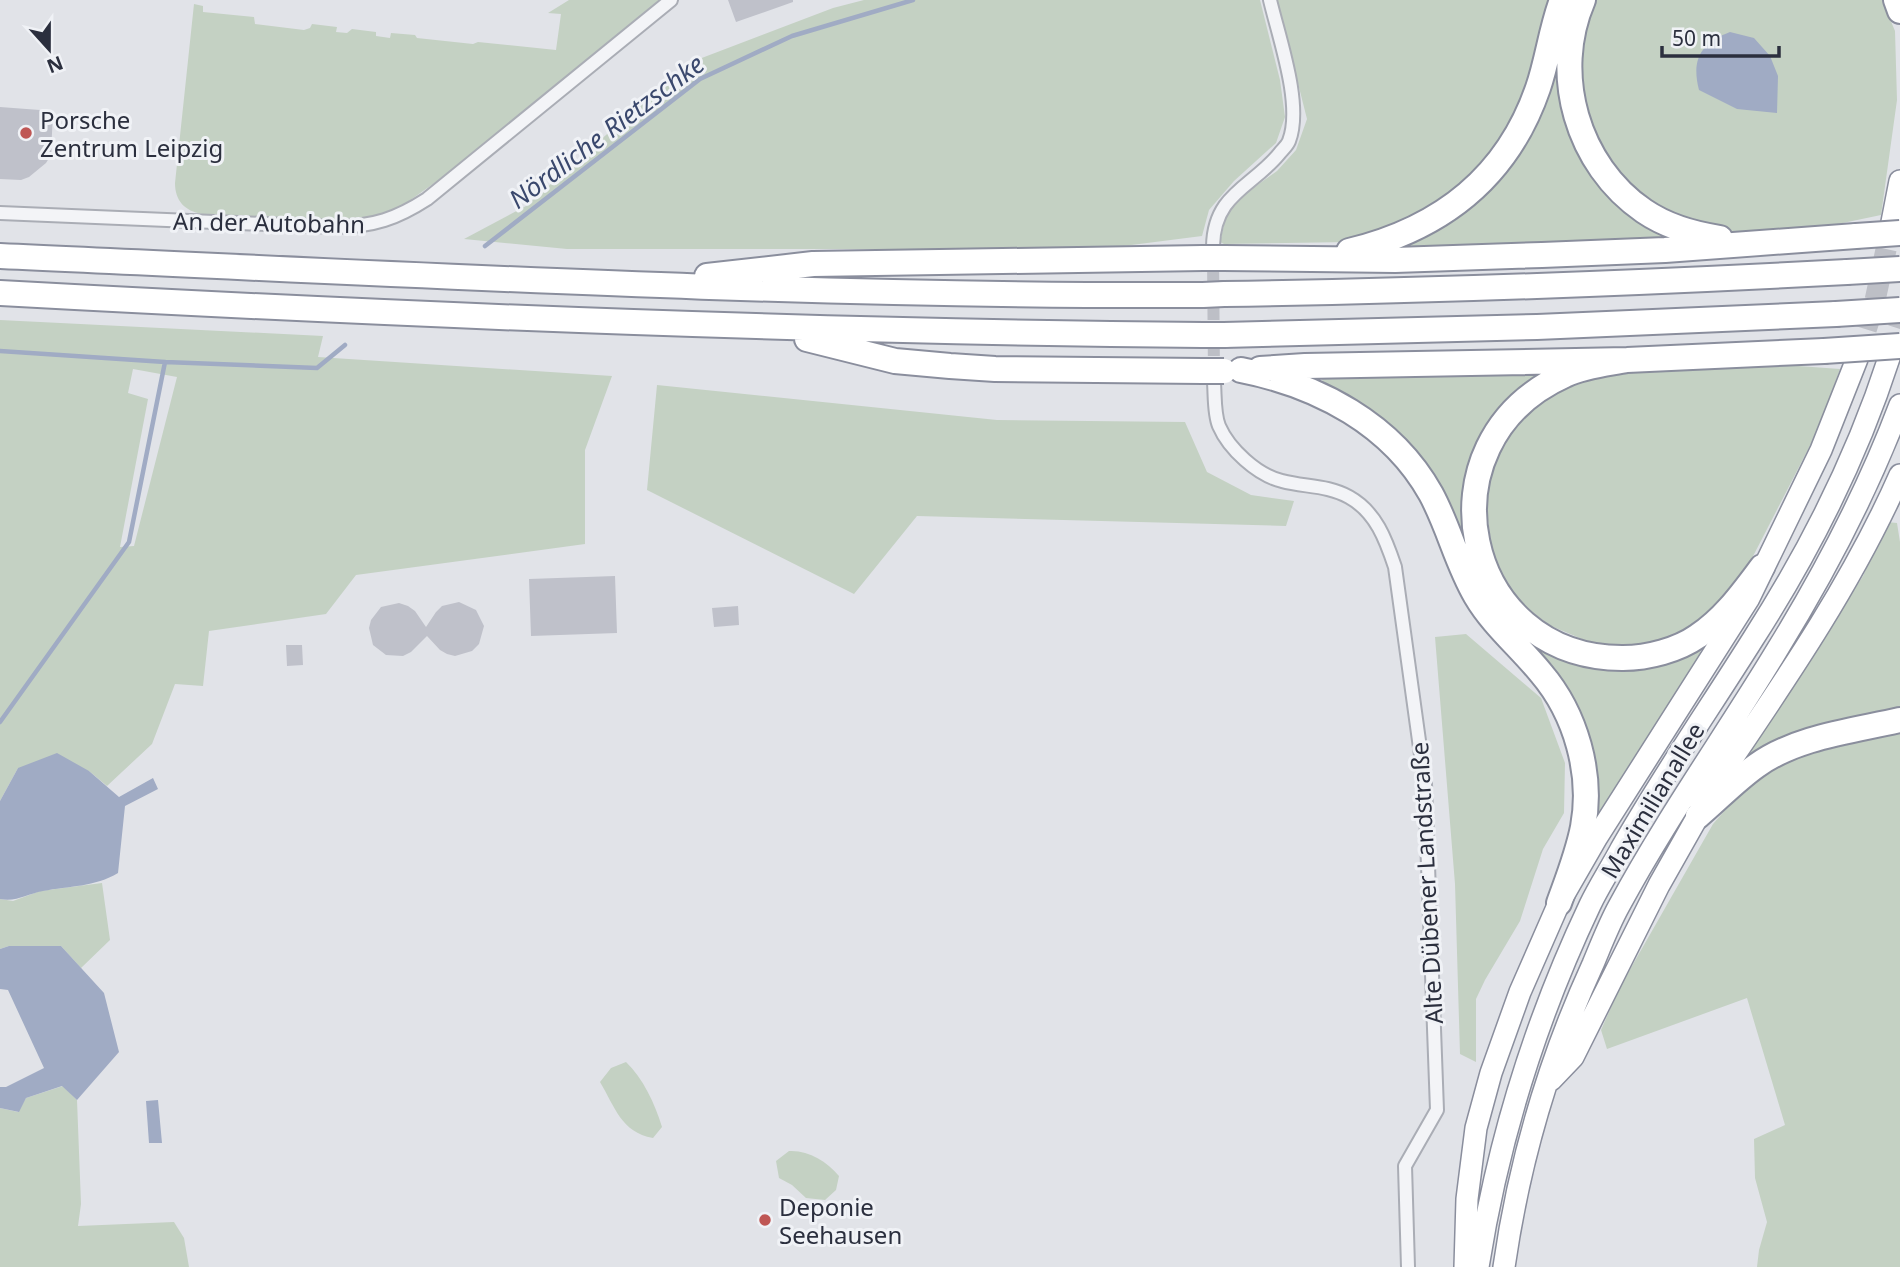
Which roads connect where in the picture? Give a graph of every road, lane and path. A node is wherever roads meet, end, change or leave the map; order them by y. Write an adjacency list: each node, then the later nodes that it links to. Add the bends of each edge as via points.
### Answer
1 (671, 0): 8 (street, An der Autobahn, via 427,199 384,222 337,227)
2 (1270, 0): 11 (street, via 1295,107 1289,142 1273,162 1228,199 1217,223)
3 (1562, 0): 13 (highway, via 1528,113 1507,150 1474,190 1406,234)
4 (1583, 0): 10 (highway, via 1571,35 1569,75 1576,116 1594,156 1629,200 1645,212 1679,228)
5 (1896, 0): 6 (highway)
6 (1900, 11)
7 (1900, 181): 9 (highway)
8 (0, 213)
9 (1896, 227): 10 (highway, bridge, via 1857,236)
10 (1745, 243): 13 (highway, via 1542,256)
11 (1213, 254): 13 (highway); 15 (highway, via 813,264)
12 (0, 256): 15 (highway)
13 (1309, 258)
14 (1900, 269): 15 (highway, bridge, via 1441,290 1214,295)
15 (640, 285)
16 (0, 293): 18 (highway)
17 (1900, 310): 18 (highway, bridge, via 1537,327 1214,335)
18 (762, 328): 22 (highway, via 895,361 995,369)
19 (1895, 352): 21 (highway, bridge); 32 (highway, Maximilianallee, via 1810,541 1591,904 1547,1004 1514,1097 1495,1169)
20 (1857, 359): 25 (highway, via 1821,450)
21 (1627, 360): 22 (highway, via 1305,366); 25 (highway, via 1567,374 1537,391 1510,414 1482,458 1472,503 1475,536 1497,592 1530,627 1565,648 1634,658 1696,638 1724,616)
22 (1221, 374): 28 (highway, via 1270,376 1347,408 1385,437 1430,493 1477,598 1543,675 1578,741 1586,795 1583,827); 30 (street, Alte Dübener Landstraße, via 1218,425 1234,449 1279,481 1326,488 1350,498 1371,515 1395,567 1425,784 1437,1110 1405,1166)
23 (1900, 405): 29 (highway, Maximilianallee, via 1815,586 1617,909 1569,1017)
24 (1900, 475): 27 (highway, via 1844,587 1704,800)
25 (1762, 566): 28 (highway, via 1749,598)
26 (1900, 720): 27 (highway, via 1787,749 1756,766)
27 (1698, 816): 29 (highway, via 1573,1057)
28 (1559, 903): 31 (highway, via 1520,992 1476,1128)
29 (1545, 1087): 33 (highway, Maximilianallee, via 1516,1196)
30 (1408, 1267)
31 (1465, 1267)
32 (1478, 1267)
33 (1504, 1267)

